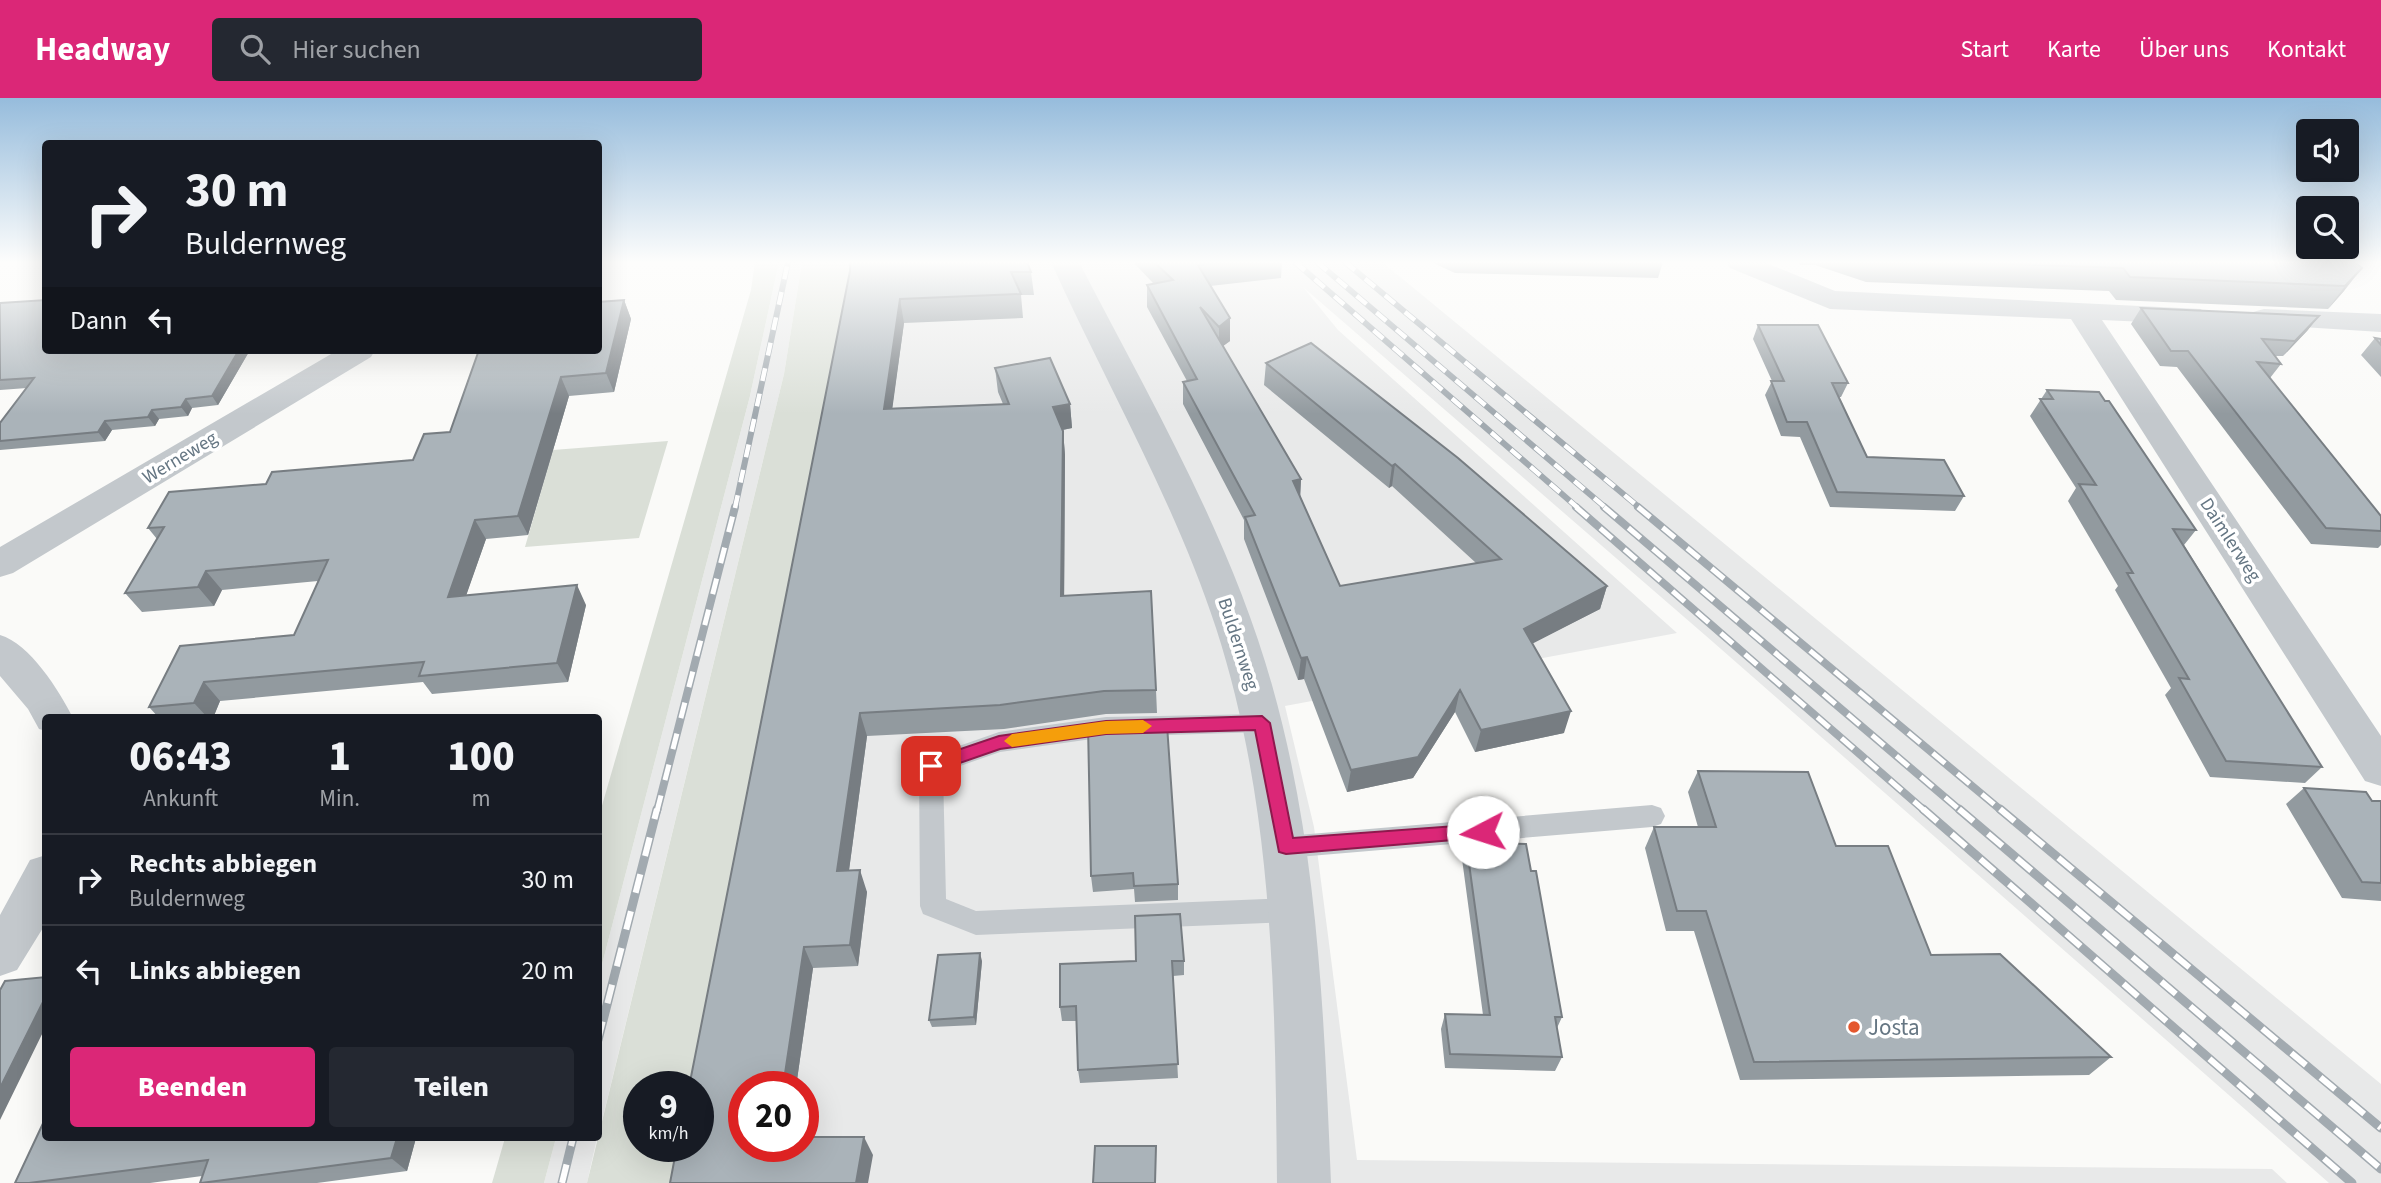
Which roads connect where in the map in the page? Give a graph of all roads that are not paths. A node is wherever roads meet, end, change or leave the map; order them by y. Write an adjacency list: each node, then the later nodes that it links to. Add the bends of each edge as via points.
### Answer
1 (1090, 313): 9 (street, Buldernweg, via 1196,529 1227,606)
2 (2082, 313): 10 (street, Daimlerweg)
3 (2120, 313): 4 (street)
4 (2381, 323)
5 (353, 354): 6 (street, Werneweg)
6 (0, 564)
7 (0, 649): 8 (street)
8 (51, 714)
9 (1262, 723): 12 (street, Buldernweg); 14 (lane, via 1106,727 999,742 931,766 933,906 976,922)
10 (2380, 769)
11 (1652, 816): 12 (lane)
12 (1286, 847): 14 (street, Buldernweg)
13 (42, 883): 15 (street)
14 (1292, 910): 16 (street, Buldernweg)
15 (0, 955)
16 (1304, 1183)

